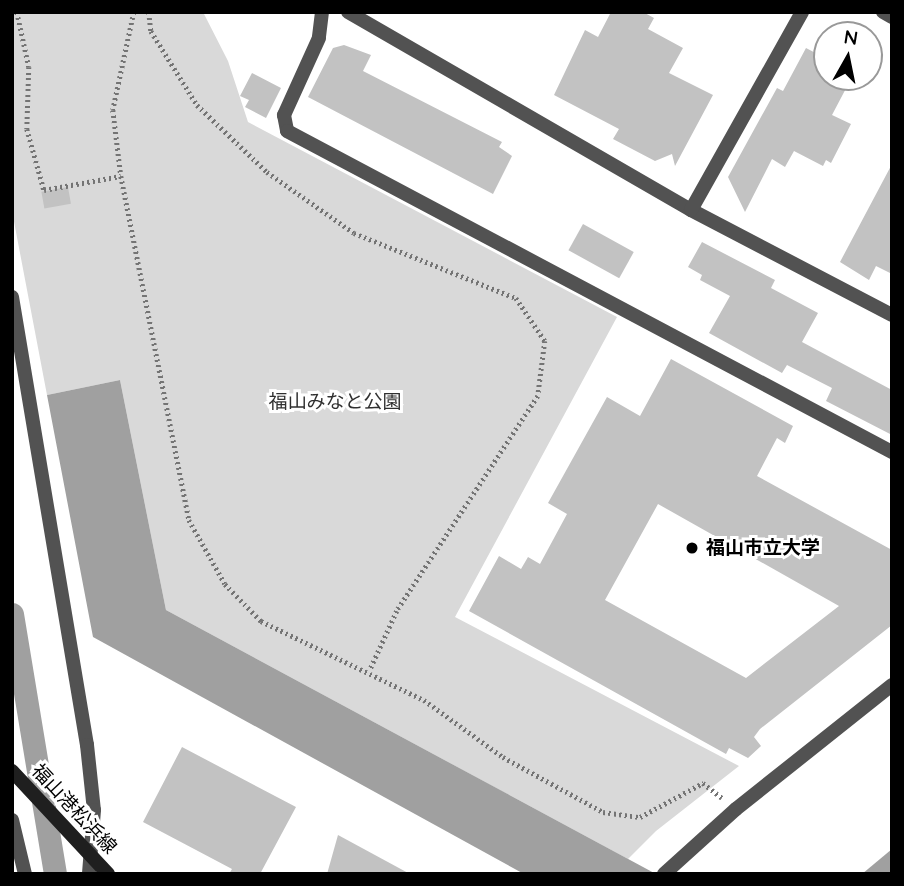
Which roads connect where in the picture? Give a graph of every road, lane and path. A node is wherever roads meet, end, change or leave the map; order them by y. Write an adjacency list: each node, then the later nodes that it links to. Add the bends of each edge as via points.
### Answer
1 (17, 12): 9 (path, via 29,67 27,129 44,190)
2 (134, 12): 9 (path, via 113,110)
3 (149, 12): 14 (path, via 152,31 197,105 267,172 354,233 516,299 545,341 538,396 397,611)
4 (322, 12): 13 (street, via 319,38 284,115 287,131)
5 (348, 12): 10 (street)
6 (802, 12): 10 (street)
7 (883, 12): 8 (street)
8 (892, 17)
9 (121, 176): 14 (path, via 189,520 225,584 261,621)
10 (691, 210): 12 (street)
11 (12, 297): 19 (street, via 87,745 94,810)
12 (892, 315)
13 (892, 452)
14 (370, 670): 17 (path, via 425,699 503,757 603,812 640,817 703,783)
15 (892, 685): 17 (street)
16 (13, 773): 19 (main road, 福山港松浜線)
17 (736, 809): 20 (street)
18 (12, 820): 21 (street)
19 (92, 854): 22 (street); 23 (main road, 福山港松浜線)
20 (667, 870)
21 (25, 874)
22 (89, 874)
23 (108, 874)

